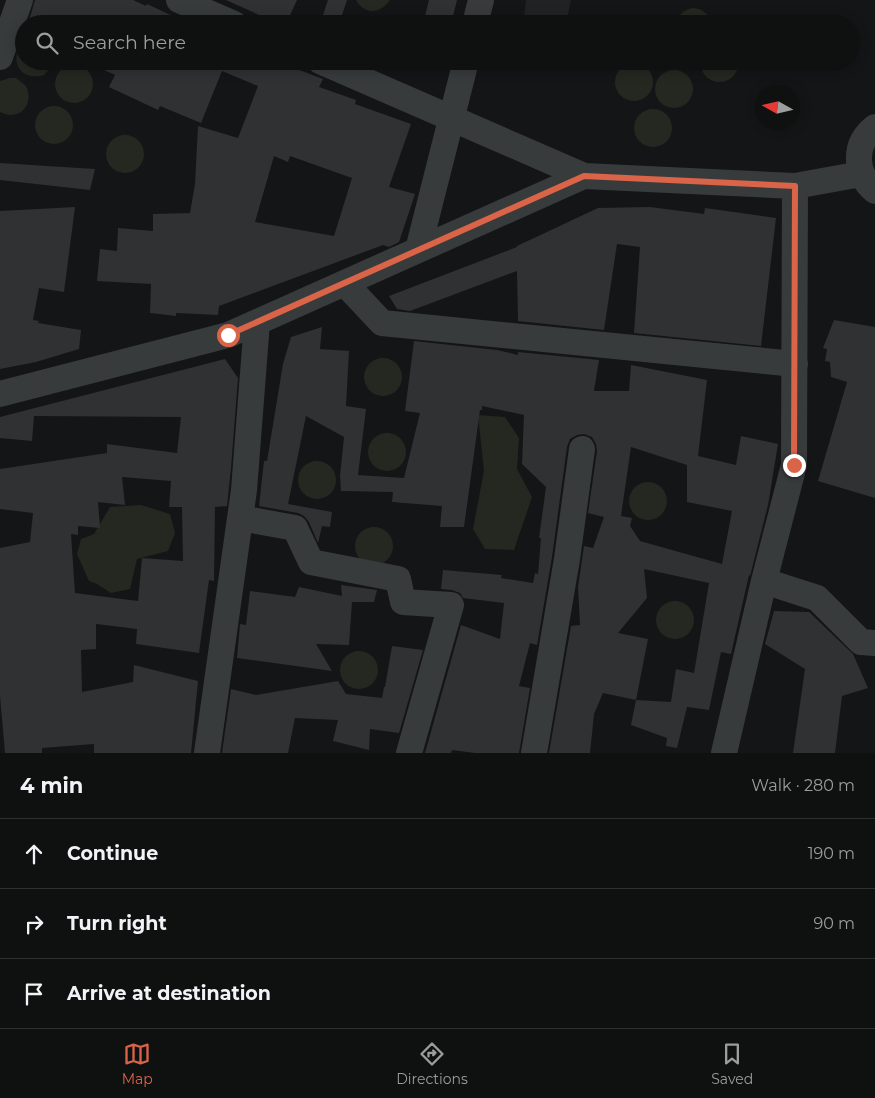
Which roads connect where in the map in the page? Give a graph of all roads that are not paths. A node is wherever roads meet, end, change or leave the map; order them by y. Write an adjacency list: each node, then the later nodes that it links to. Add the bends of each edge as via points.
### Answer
1 (20, 0): 6 (street)
2 (179, 0): 4 (street)
3 (482, 0): 5 (street)
4 (213, 15)
5 (478, 15)
6 (0, 57)
7 (341, 70): 9 (street)
8 (464, 70): 9 (street)
9 (451, 118): 11 (street); 14 (street)
10 (875, 127): 12 (street, via 859,148 858,161)
11 (584, 176): 13 (street); 14 (street)
12 (868, 182): 13 (street)
13 (795, 186): 17 (street)
14 (418, 250): 16 (street)
15 (351, 290): 17 (street, via 382,323)
16 (257, 322): 18 (street, via 228,335); 20 (street)
17 (795, 364): 21 (street, via 794,465)
18 (0, 394)
19 (582, 449): 25 (street)
20 (240, 518): 23 (street); 24 (street, via 295,528 311,562 398,579 403,602 451,605)
21 (764, 581): 22 (street, via 817,598 860,642); 26 (street)
22 (875, 643)
23 (207, 753)
24 (409, 753)
25 (534, 753)
26 (724, 753)

